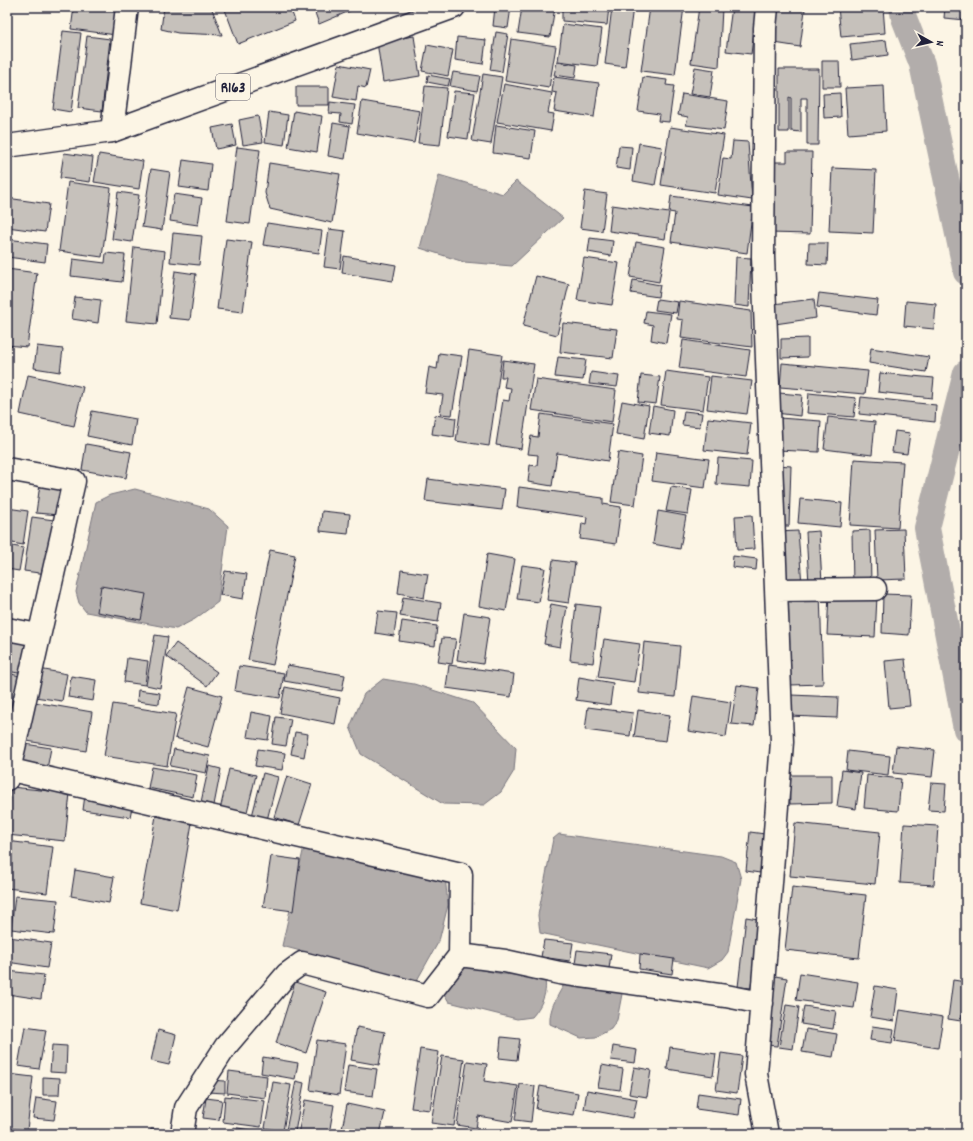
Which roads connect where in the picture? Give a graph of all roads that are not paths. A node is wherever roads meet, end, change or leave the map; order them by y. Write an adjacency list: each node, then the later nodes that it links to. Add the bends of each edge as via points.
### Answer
1 (127, 7): 4 (street)
2 (454, 7): 4 (street, R163)
3 (767, 7): 8 (street, via 763,257)
4 (112, 131): 5 (street, R163)
5 (7, 146)
6 (7, 469): 10 (street, via 74,481)
7 (875, 589): 8 (street)
8 (776, 590): 13 (street, via 782,742)
9 (7, 629): 10 (street)
10 (38, 635): 11 (street)
11 (8, 772): 12 (street, via 460,874)
12 (460, 955): 13 (street, via 505,961 560,973); 14 (street, via 428,996 302,963 287,974 226,1046 186,1108)
13 (762, 1003): 15 (street, via 756,1074)
14 (182, 1134)
15 (767, 1134)

